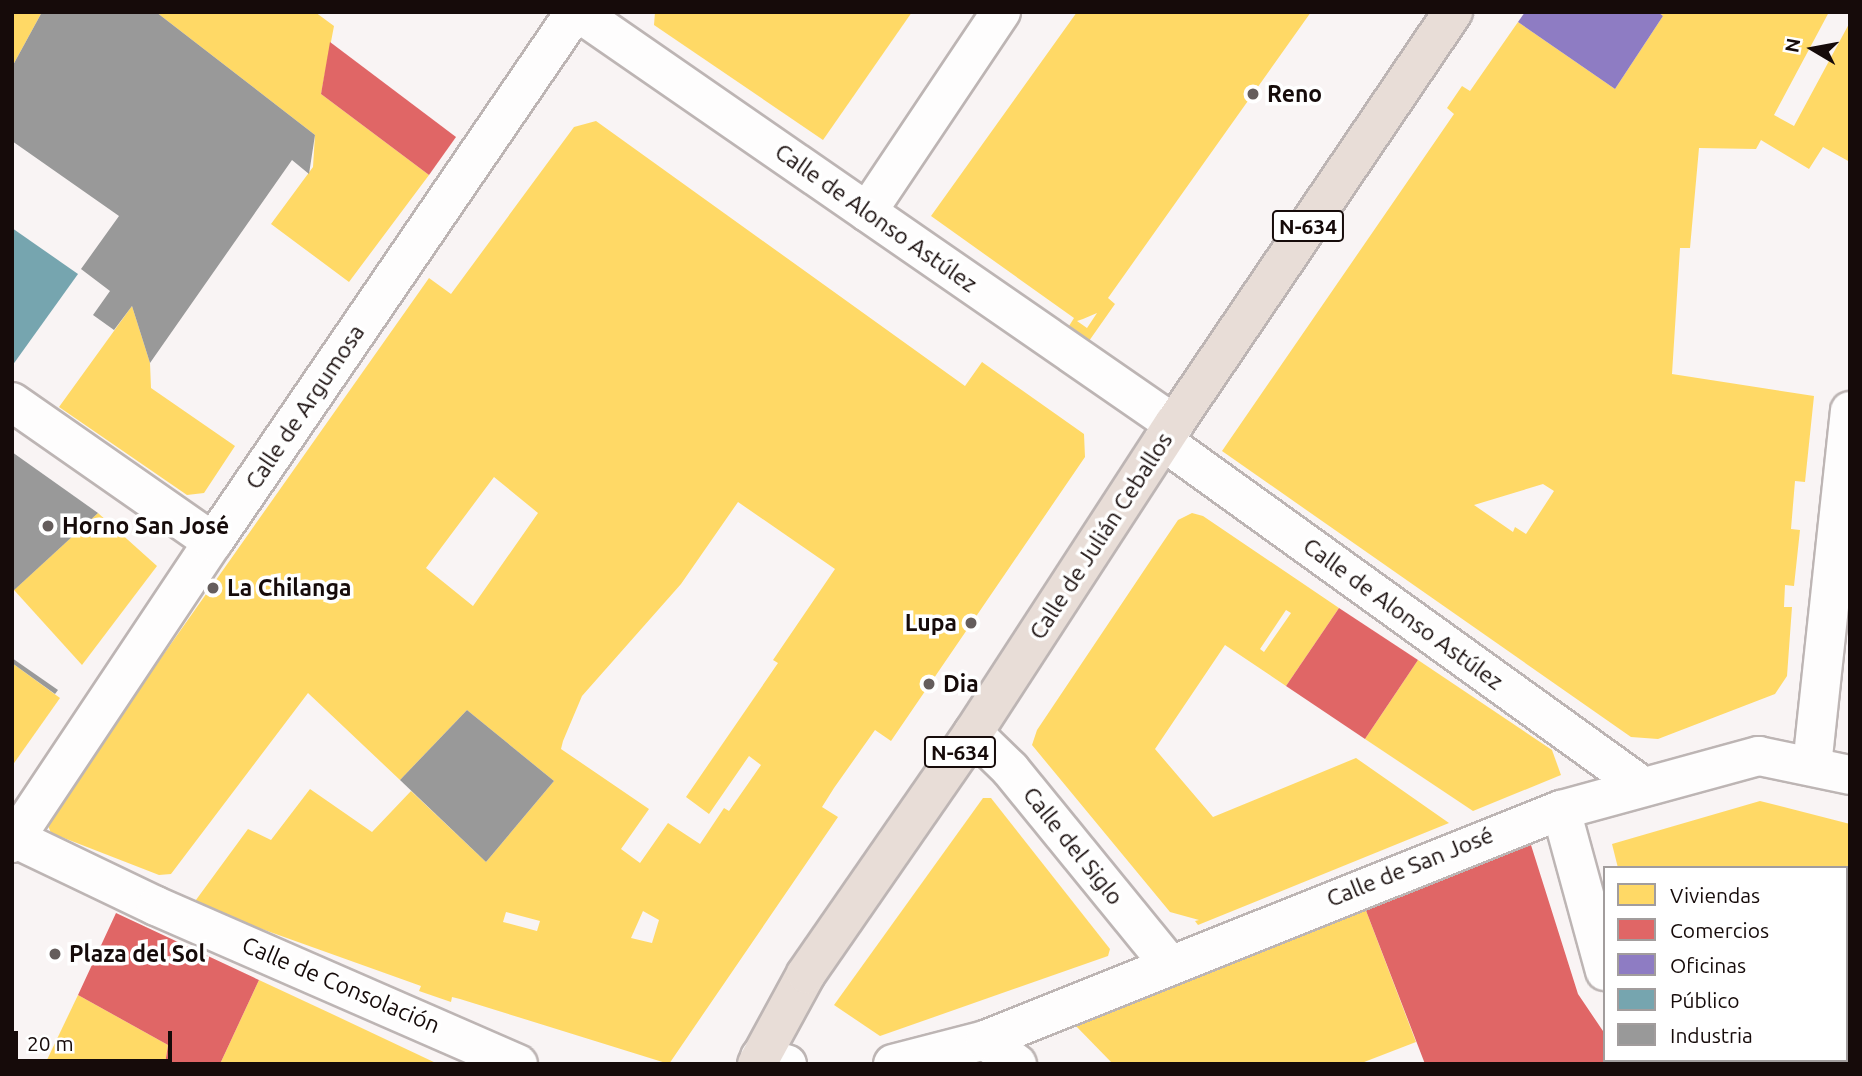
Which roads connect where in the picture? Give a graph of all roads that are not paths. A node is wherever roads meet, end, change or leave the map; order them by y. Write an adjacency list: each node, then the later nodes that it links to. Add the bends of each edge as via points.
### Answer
1 (576, 12): 4 (street, Calle de Alonso Astúlez); 8 (street, Calle de Argumosa)
2 (1001, 12): 4 (street)
3 (1453, 12): 7 (highway, Calle de Julián Ceballos / N-634)
4 (867, 212): 7 (street, Calle de Alonso Astúlez)
5 (12, 402): 8 (street)
6 (1850, 411): 10 (street)
7 (1169, 433): 9 (highway, Calle de Julián Ceballos / N-634); 12 (street, Calle de Alonso Astúlez)
8 (213, 542): 14 (street, Calle de Argumosa)
9 (973, 733): 15 (street, Calle del Siglo, via 1010,769); 18 (highway, Calle de Julián Ceballos / N-634, via 806,974)
10 (1812, 766): 11 (street, Calle de San José); 12 (street, Calle de San José, via 1759,756)
11 (1850, 775)
12 (1642, 786): 13 (street, Calle de San José)
13 (1561, 810): 15 (street, Calle de San José); 16 (street)
14 (13, 839): 19 (street, Calle de Consolación)
15 (1168, 963): 17 (street, Calle de San José)
16 (1603, 964)
17 (985, 1040): 20 (street); 21 (street)
18 (768, 1062)
19 (518, 1064)
20 (893, 1064)
21 (1017, 1064)

